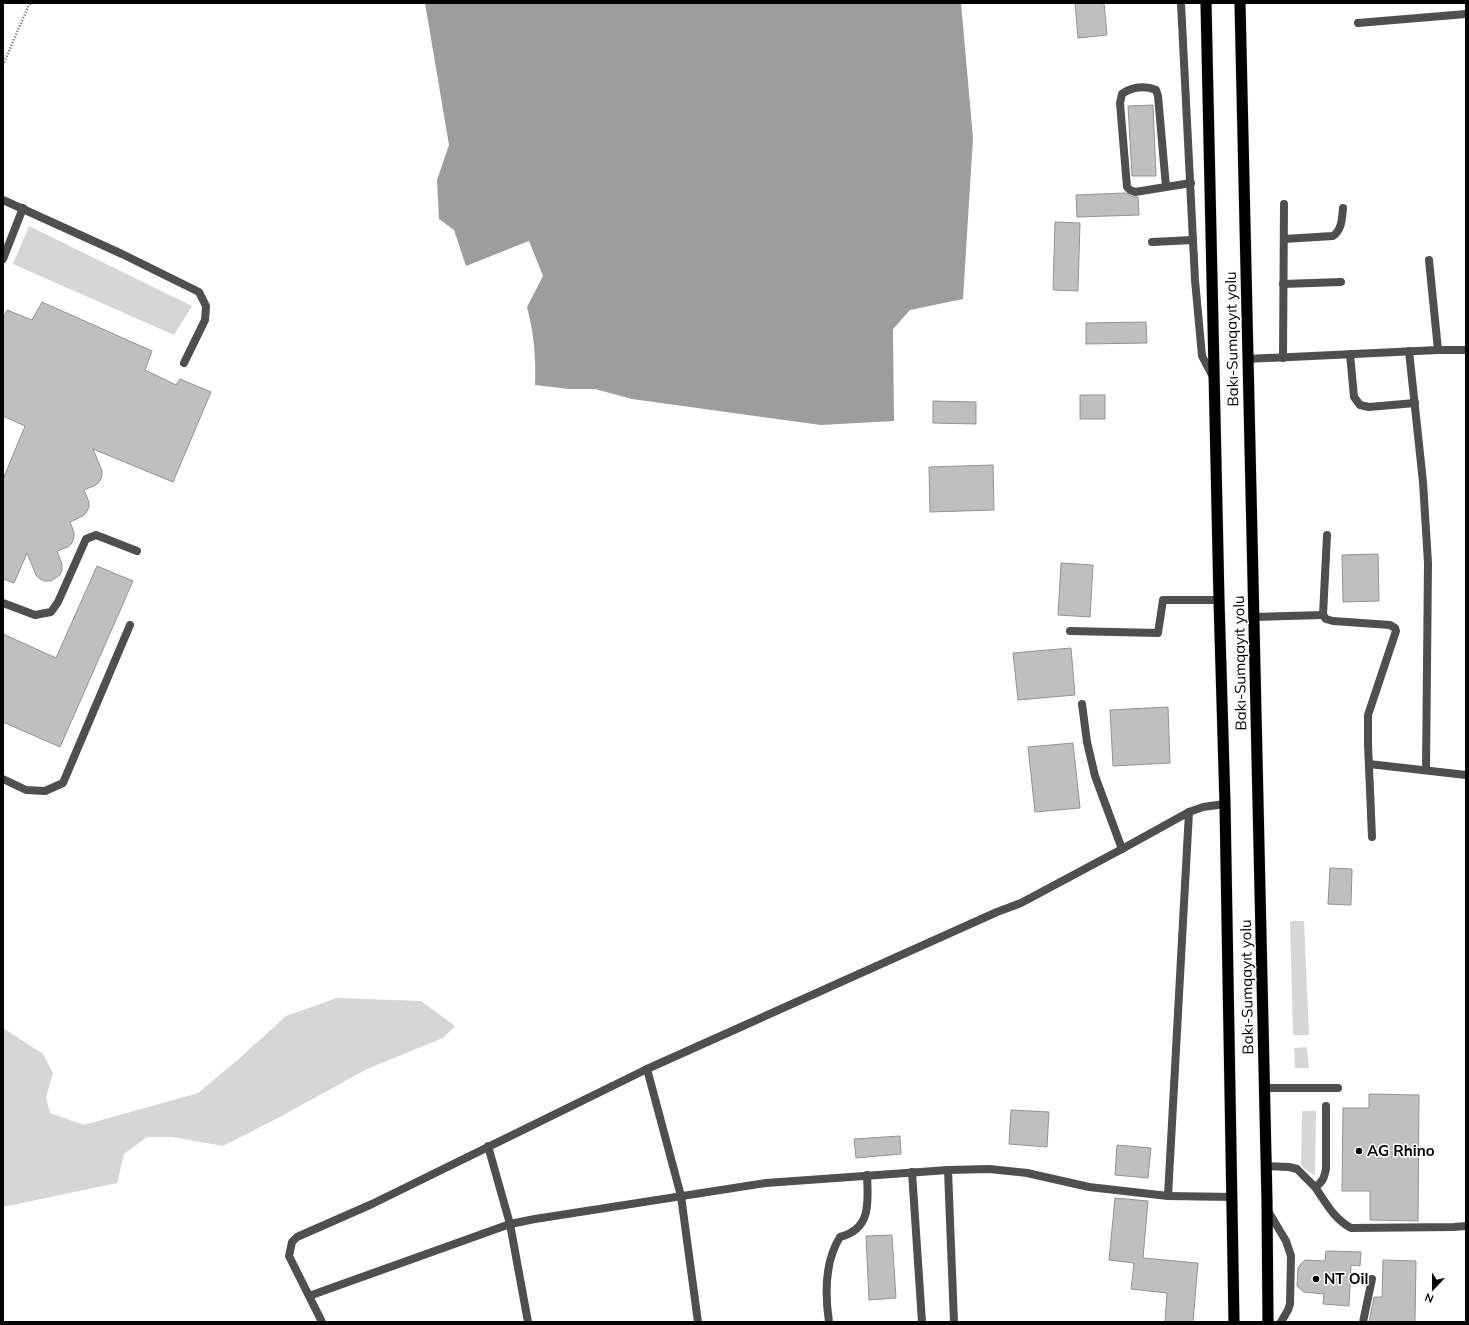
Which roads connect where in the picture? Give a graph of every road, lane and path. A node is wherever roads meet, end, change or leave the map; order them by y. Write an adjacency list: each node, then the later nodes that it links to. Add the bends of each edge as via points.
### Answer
1 (31, 3): 7 (path)
2 (1181, 3): 8 (lane)
3 (1206, 3): 28 (highway, Bakı-Sumqayıt yolu)
4 (1240, 3): 26 (highway, Bakı-Sumqayıt yolu)
5 (1466, 14): 6 (lane)
6 (1358, 23)
7 (3, 65)
8 (1191, 183): 9 (lane); 15 (lane)
9 (1166, 186): 9 (lane, via 1135,192 1127,187 1120,103 1122,94 1128,90 1148,87 1156,90)
10 (3, 200): 12 (lane)
11 (1284, 204): 14 (lane)
12 (23, 208): 17 (lane); 27 (lane, via 199,292 206,306 205,320)
13 (1343, 208): 14 (lane, via 1337,234)
14 (1284, 239): 20 (lane)
15 (1193, 240): 16 (lane); 28 (lane, via 1202,356)
16 (1152, 242)
17 (3, 259)
18 (1429, 260): 21 (lane)
19 (1341, 282): 20 (lane)
20 (1283, 284): 25 (lane)
21 (1438, 350): 22 (lane); 23 (lane)
22 (1466, 350)
23 (1409, 351): 24 (lane); 29 (lane)
24 (1350, 354): 25 (lane); 29 (lane, via 1354,397 1360,405 1369,407)
25 (1283, 358): 26 (lane)
26 (1247, 359): 35 (highway, Bakı-Sumqayıt yolu)
27 (184, 363)
28 (1214, 380): 32 (highway, Bakı-Sumqayıt yolu)
29 (1415, 403): 40 (lane, via 1428,562)
30 (1327, 535): 34 (lane)
31 (137, 550): 33 (lane, via 96,535 86,539 51,612 35,615)
32 (1219, 600): 37 (lane, via 1163,600 1158,633); 43 (highway, Bakı-Sumqayıt yolu)
33 (3, 603)
34 (1323, 615): 35 (lane); 39 (lane, via 1326,620 1390,625 1396,631 1368,715)
35 (1254, 617): 48 (highway, Bakı-Sumqayıt yolu)
36 (130, 625): 42 (lane, via 63,783 45,791 26,790)
37 (1070, 631)
38 (1082, 704): 46 (lane, via 1086,742 1095,776)
39 (1369, 764): 40 (lane); 45 (lane)
40 (1426, 770): 41 (lane)
41 (1466, 775)
42 (3, 779)
43 (1225, 804): 44 (lane); 59 (highway, Bakı-Sumqayıt yolu)
44 (1189, 812): 46 (lane); 58 (lane)
45 (1372, 837)
46 (1122, 849): 47 (lane, via 1021,903)
47 (647, 1069): 51 (lane); 57 (lane)
48 (1264, 1088): 49 (lane); 52 (highway, Bakı-Sumqayıt yolu)
49 (1338, 1088)
50 (1326, 1106): 56 (lane, via 1326,1169 1324,1180)
51 (488, 1146): 61 (lane); 64 (lane, via 372,1204 297,1237 292,1242 289,1256)
52 (1266, 1166): 56 (lane, via 1289,1166); 60 (highway, Bakı-Sumqayıt yolu)
53 (948, 1170): 54 (lane); 58 (lane, via 988,1169 1027,1173 1089,1187); 70 (lane)
54 (912, 1172): 55 (lane); 69 (lane)
55 (866, 1175): 57 (lane, via 766,1183); 68 (lane, via 867,1211 855,1230 840,1237 834,1248 826,1304)
56 (1315, 1187): 62 (lane, via 1331,1211 1342,1223 1351,1228)
57 (680, 1196): 61 (lane); 67 (lane)
58 (1168, 1196): 59 (lane)
59 (1233, 1197): 71 (highway, Bakı-Sumqayıt yolu)
60 (1267, 1211): 72 (highway, Bakı-Sumqayıt yolu); 73 (lane, via 1286,1241 1291,1256 1290,1304)
61 (510, 1224): 64 (lane); 66 (lane)
62 (1466, 1226)
63 (1372, 1279): 74 (lane)
64 (309, 1296): 65 (lane)
65 (322, 1322)
66 (528, 1322)
67 (698, 1322)
68 (829, 1322)
69 (922, 1322)
70 (954, 1322)
71 (1234, 1322)
72 (1268, 1322)
73 (1281, 1322)
74 (1363, 1322)

